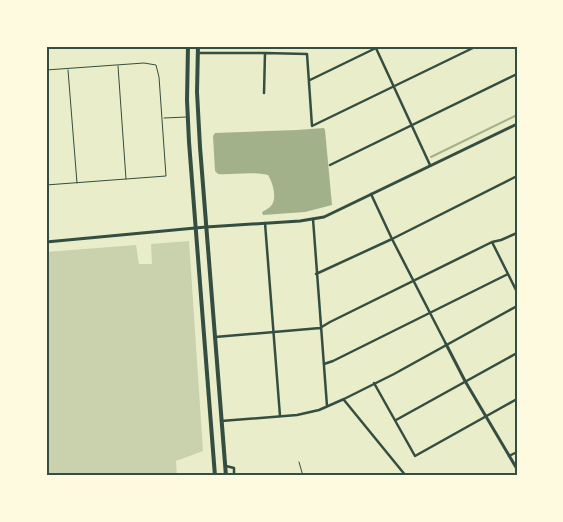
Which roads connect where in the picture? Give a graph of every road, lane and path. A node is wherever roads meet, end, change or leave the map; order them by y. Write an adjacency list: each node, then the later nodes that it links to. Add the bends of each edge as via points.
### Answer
1 (188, 46): 15 (main road)
2 (198, 46): 6 (main road)
3 (380, 46): 5 (street)
4 (477, 46): 13 (street)
5 (376, 47): 12 (street); 13 (street)
6 (198, 53): 7 (street); 28 (main road, via 197,92)
7 (265, 53): 12 (street, via 308,54); 14 (street)
8 (118, 65): 9 (lane); 16 (lane, via 148,62 156,65); 22 (lane)
9 (68, 69): 10 (lane); 23 (lane)
10 (46, 70)
11 (517, 74): 18 (street)
12 (310, 80): 13 (street, via 312,126)
13 (394, 87): 18 (street)
14 (264, 93)
15 (188, 117): 16 (lane); 29 (main road)
16 (163, 118): 22 (lane, via 166,176)
17 (517, 124): 20 (street)
18 (412, 125): 19 (street); 20 (street)
19 (330, 165)
20 (430, 165): 25 (street)
21 (517, 176): 31 (street)
22 (126, 179): 23 (lane)
23 (77, 183): 24 (lane)
24 (46, 185)
25 (371, 194): 26 (street, via 324,217); 31 (street)
26 (313, 219): 27 (street); 34 (street)
27 (265, 223): 28 (street); 41 (street)
28 (206, 227): 29 (street); 42 (main road)
29 (196, 228): 32 (street); 60 (main road)
30 (517, 233): 33 (street)
31 (392, 239): 34 (street); 36 (street)
32 (46, 242)
33 (492, 242): 35 (street); 36 (street)
34 (316, 274): 40 (street)
35 (508, 274): 37 (street); 39 (street)
36 (413, 281): 39 (street); 40 (street)
37 (517, 292)
38 (517, 306): 43 (street)
39 (430, 314): 43 (street); 45 (street)
40 (320, 328): 41 (street); 45 (street)
41 (274, 333): 42 (street); 51 (street)
42 (215, 337): 54 (main road)
43 (446, 344): 46 (street); 47 (street)
44 (517, 353): 46 (street)
45 (324, 364): 50 (street)
46 (465, 381): 52 (street); 53 (street)
47 (374, 383): 48 (street); 53 (street)
48 (344, 399): 50 (street); 64 (street)
49 (517, 399): 52 (street)
50 (327, 406): 51 (street, via 304,414)
51 (280, 416): 54 (street)
52 (487, 416): 53 (street, via 416,456); 56 (street)
53 (396, 420)
54 (221, 421): 58 (main road)
55 (517, 452): 56 (street)
56 (510, 456): 59 (street)
57 (299, 462): 63 (lane)
58 (225, 466): 61 (main road); 62 (street, via 234,468)
59 (517, 469)
60 (215, 476)
61 (226, 476)
62 (234, 476)
63 (303, 476)
64 (406, 476)

